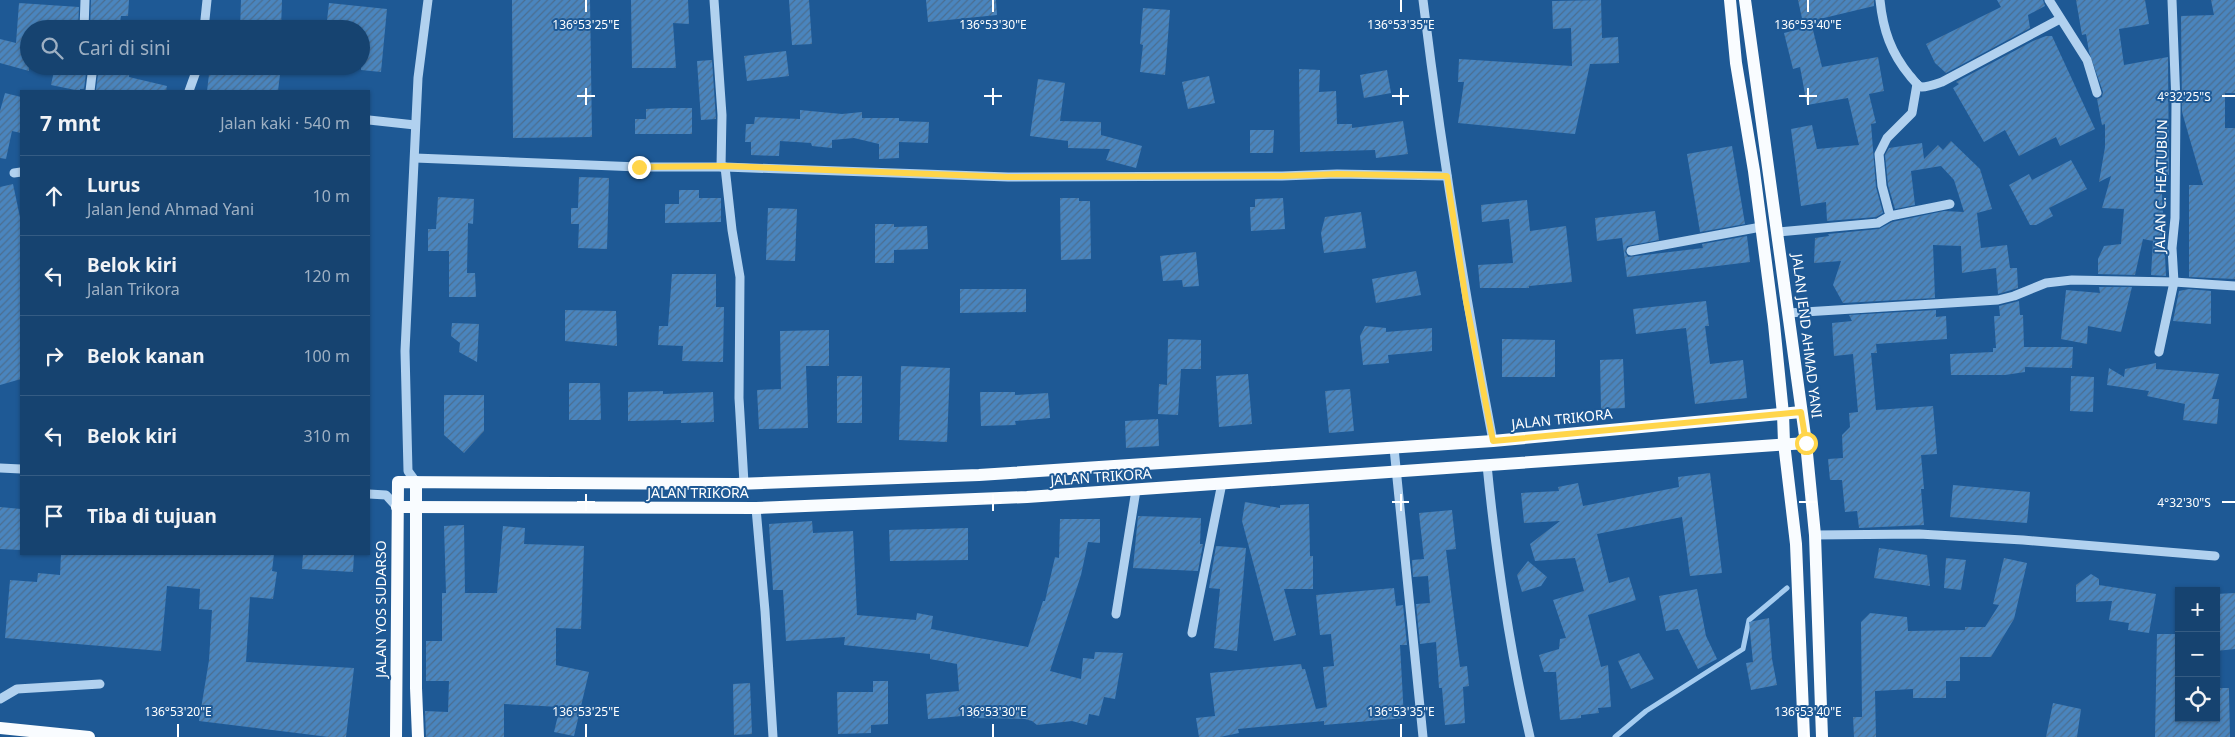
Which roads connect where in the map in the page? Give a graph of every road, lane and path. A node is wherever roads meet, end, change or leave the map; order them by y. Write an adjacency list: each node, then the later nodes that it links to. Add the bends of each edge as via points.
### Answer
1 (84, 0): 12 (street)
2 (207, 0): 13 (street)
3 (428, 0): 21 (street, via 418,78)
4 (714, 0): 23 (street)
5 (1423, 0): 24 (street)
6 (1730, 0): 27 (main road)
7 (1745, 0): 28 (main road, JALAN JEND AHMAD YANI)
8 (1880, 0): 16 (street, via 1890,45 1902,67)
9 (2049, 0): 11 (street)
10 (2172, 0): 30 (street, JALAN C. HEATUBUN, via 2176,103)
11 (2060, 19): 16 (street, via 1942,82 1923,87); 19 (street, via 2087,60)
12 (84, 20)
13 (205, 20)
14 (92, 75): 17 (street)
15 (194, 75): 18 (street)
16 (1917, 84): 26 (street, via 1912,113 1887,138 1879,154 1882,186)
17 (90, 90)
18 (188, 90)
19 (2097, 93)
20 (370, 120): 21 (street)
21 (416, 125): 22 (street)
22 (415, 158): 23 (street); 43 (street, via 406,351)
23 (723, 167): 24 (street, via 1008,177); 47 (street, via 740,277 739,398)
24 (1447, 176): 36 (street, via 1466,301)
25 (1950, 204): 26 (street)
26 (1890, 216): 28 (street, via 1878,223)
27 (1761, 227): 29 (street); 35 (main road)
28 (1778, 232): 32 (main road, JALAN JEND AHMAD YANI)
29 (1632, 251)
30 (2174, 282): 31 (street); 32 (street, via 2072,280 2046,283 1998,300); 33 (street, JALAN C. HEATUBUN)
31 (2235, 286)
32 (1788, 313): 34 (main road, JALAN JEND AHMAD YANI)
33 (2159, 352)
34 (1801, 412): 35 (main road, JALAN TRIKORA); 38 (main road, JALAN JEND AHMAD YANI)
35 (1783, 414): 36 (main road, JALAN TRIKORA); 37 (main road)
36 (1493, 441): 39 (main road, JALAN TRIKORA)
37 (1784, 443): 38 (main road, JALAN TRIKORA); 40 (main road, JALAN TRIKORA); 69 (main road, via 1796,544)
38 (1806, 443): 55 (main road, JALAN JEND AHMAD YANI)
39 (1394, 448): 44 (street); 47 (main road, JALAN TRIKORA, via 980,475)
40 (1487, 465): 44 (main road, JALAN TRIKORA); 68 (street, via 1500,581)
41 (0, 468): 42 (street)
42 (20, 469)
43 (408, 471): 45 (street); 46 (street)
44 (1396, 472): 48 (main road, JALAN TRIKORA); 67 (street)
45 (398, 482): 46 (main road, JALAN TRIKORA); 51 (street); 52 (main road, JALAN YOS SUDARSO)
46 (416, 482): 47 (main road, JALAN TRIKORA); 53 (main road)
47 (744, 483)
48 (1222, 483): 49 (main road, JALAN TRIKORA); 58 (street)
49 (1136, 490): 54 (main road, JALAN TRIKORA); 57 (street)
50 (370, 494): 51 (street)
51 (386, 495): 52 (street)
52 (397, 507): 53 (main road, JALAN TRIKORA); 64 (main road, JALAN YOS SUDARSO)
53 (417, 507): 54 (main road, JALAN TRIKORA); 65 (main road)
54 (756, 508): 66 (street)
55 (1815, 535): 56 (street, via 1919,534); 70 (main road, JALAN JEND AHMAD YANI)
56 (2216, 556)
57 (1116, 614)
58 (1192, 633)
59 (100, 684): 60 (street, via 16,689)
60 (0, 699)
61 (0, 728): 62 (main road)
62 (64, 736): 63 (main road)
63 (89, 737)
64 (396, 737)
65 (418, 737)
66 (772, 737)
67 (1423, 737)
68 (1530, 737)
69 (1804, 737)
70 (1822, 737)

